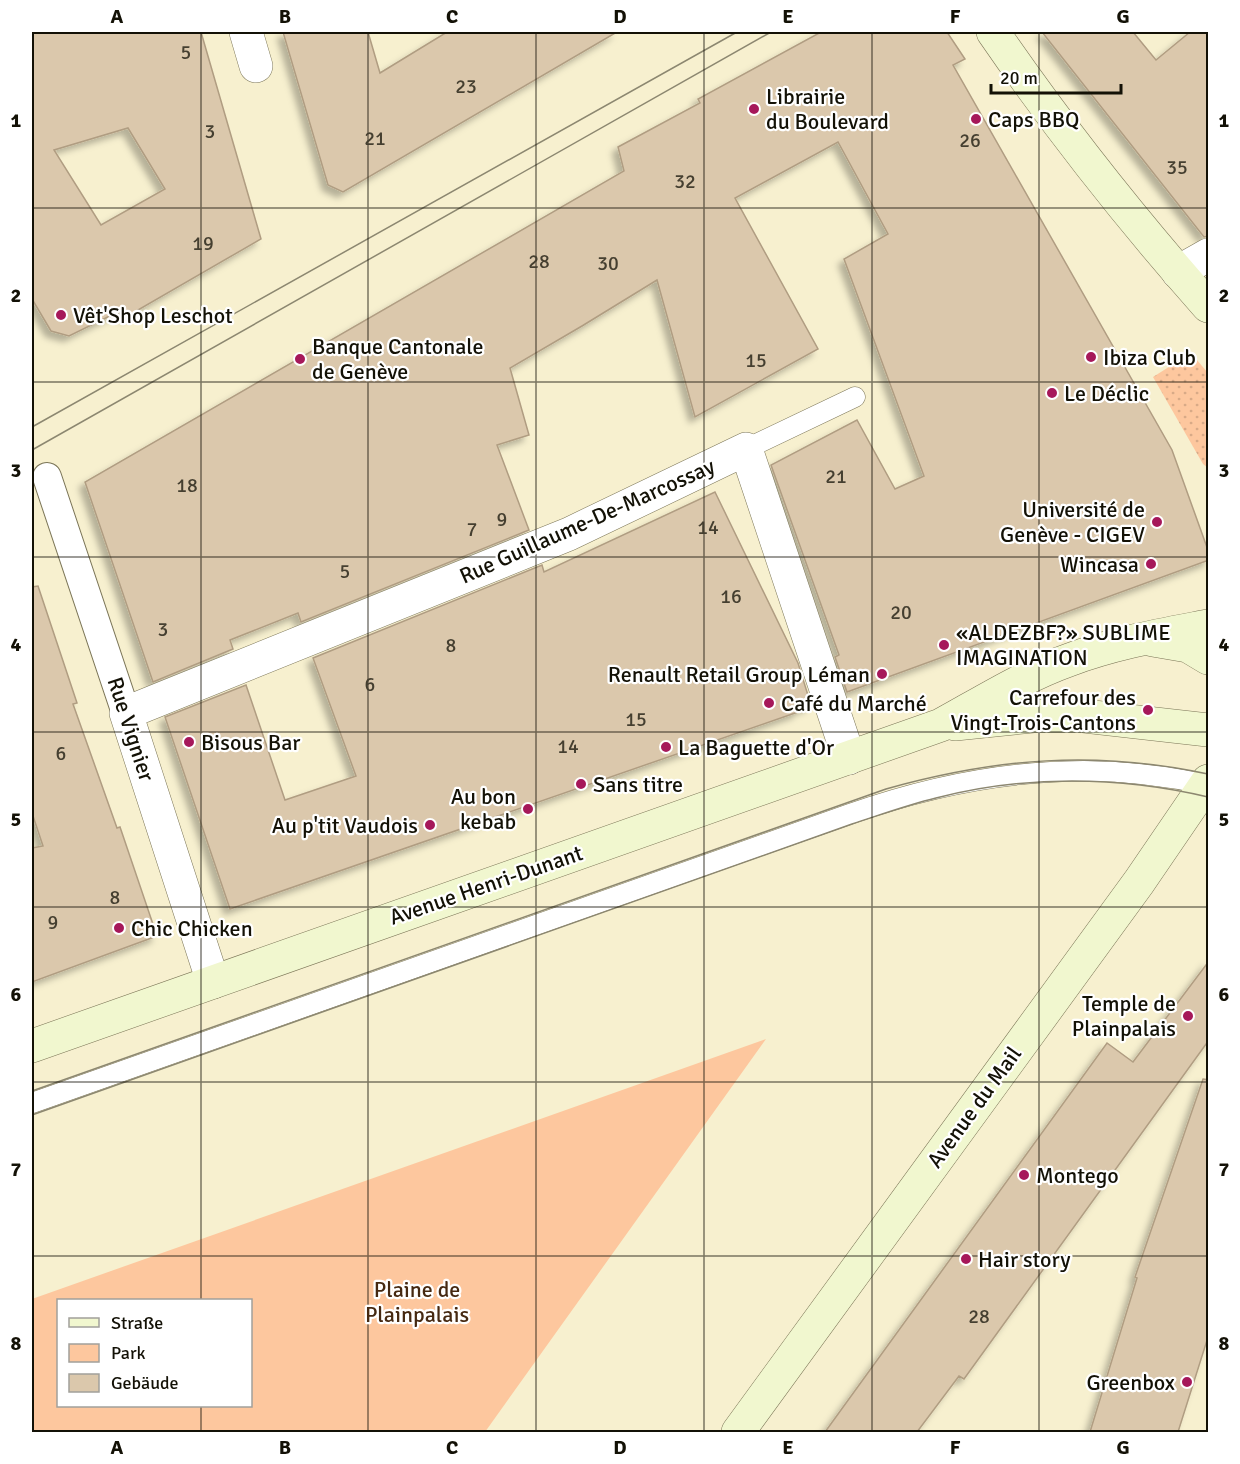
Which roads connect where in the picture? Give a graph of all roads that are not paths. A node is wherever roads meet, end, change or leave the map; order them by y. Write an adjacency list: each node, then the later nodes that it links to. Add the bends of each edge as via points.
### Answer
1 (246, 32): 3 (street)
2 (993, 32): 5 (main road, via 1070,138)
3 (256, 66)
4 (1209, 255): 5 (street)
5 (1178, 272): 6 (main road)
6 (1209, 306)
7 (855, 397): 8 (lane)
8 (746, 449): 13 (street, Rue Guillaume-De-Marcossay, via 569,534); 16 (street)
9 (46, 477): 13 (street, Rue Vignier)
10 (1209, 626): 11 (main road)
11 (1143, 638): 12 (main road, via 1188,646); 14 (main road, Avenue Henri-Dunant, via 1068,660)
12 (1209, 658)
13 (126, 713): 18 (street, Rue Vignier)
14 (941, 726): 15 (main road, Avenue Henri-Dunant, via 1033,716 1106,718); 16 (main road, Avenue Henri-Dunant)
15 (1209, 729)
16 (849, 758): 18 (main road, Avenue Henri-Dunant)
17 (1208, 783): 20 (lane, via 1130,773 1070,771 995,777 920,792); 21 (main road, Avenue du Mail)
18 (213, 982): 19 (main road, Avenue Henri-Dunant)
19 (32, 1046)
20 (32, 1103)
21 (738, 1432)

